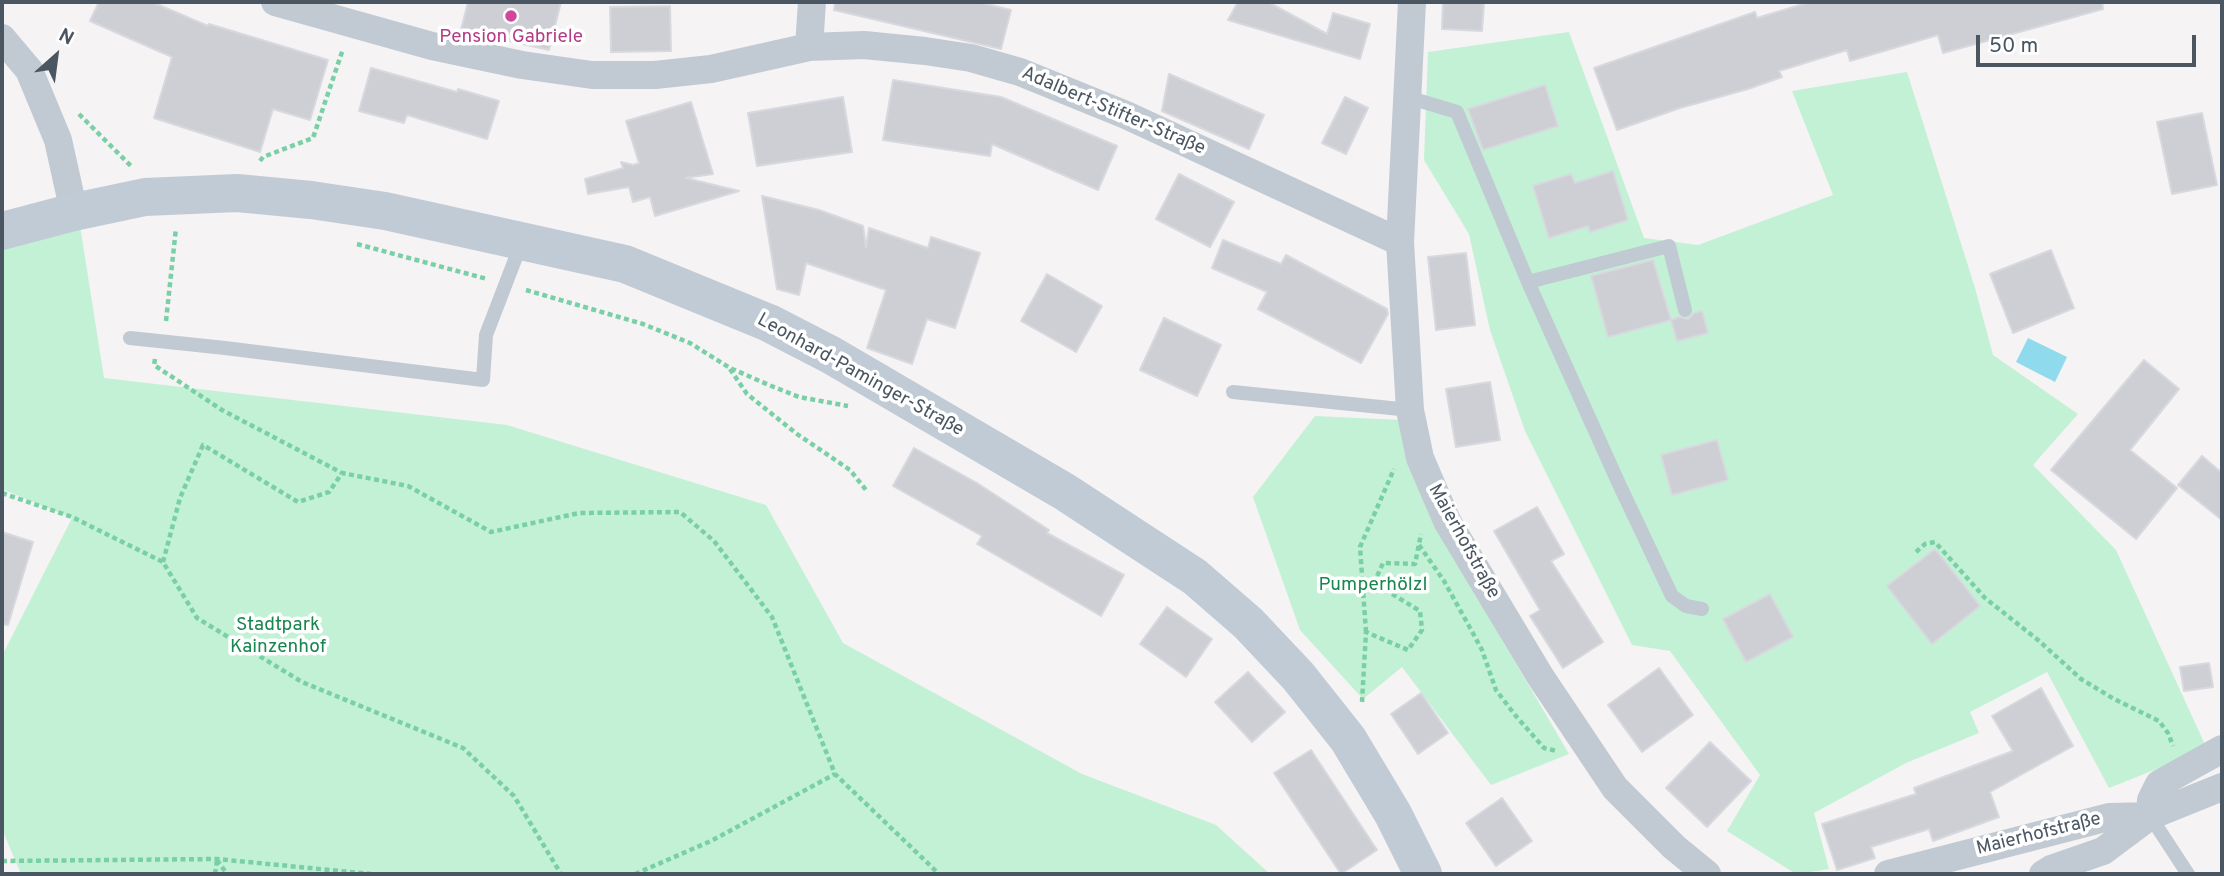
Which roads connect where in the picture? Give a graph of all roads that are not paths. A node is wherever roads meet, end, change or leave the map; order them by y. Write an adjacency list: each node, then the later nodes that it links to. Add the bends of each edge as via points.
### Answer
1 (275, 2): 5 (street, Adalbert-Stifter-Straße, via 432,47 592,75 711,69)
2 (812, 2): 5 (street)
3 (1412, 2): 6 (street, Maierhofstraße)
4 (2, 38): 7 (street, via 29,70 39,94 58,140)
5 (809, 47): 9 (street, Adalbert-Stifter-Straße, via 864,45 925,51 1020,72 1126,115)
6 (1407, 97): 9 (street, Maierhofstraße); 11 (lane, via 1457,112)
7 (74, 212): 8 (street, Leonhard-Paminger-Straße); 10 (street, Leonhard-Paminger-Straße, via 145,197 237,193 385,211)
8 (2, 231)
9 (1400, 242): 15 (street, Maierhofstraße)
10 (521, 243): 13 (lane, via 486,335 483,380); 20 (street, Leonhard-Paminger-Straße, via 625,264 769,323 1065,492 1195,577 1298,676 1348,739)
11 (1528, 282): 12 (lane, via 1669,246); 16 (lane, via 1672,596 1686,606)
12 (1685, 310)
13 (130, 338)
14 (1233, 392): 15 (lane)
15 (1410, 410): 21 (street, Maierhofstraße, via 1425,471 1447,522 1540,676 1615,788)
16 (1702, 609)
17 (2222, 749): 19 (street, via 2159,784)
18 (2222, 787): 19 (street)
19 (2150, 816): 22 (street, Maierhofstraße, via 2109,817); 23 (street, via 2104,852); 24 (lane)
20 (1423, 874)
21 (1707, 874)
22 (1888, 874)
23 (2043, 874)
24 (2188, 874)

